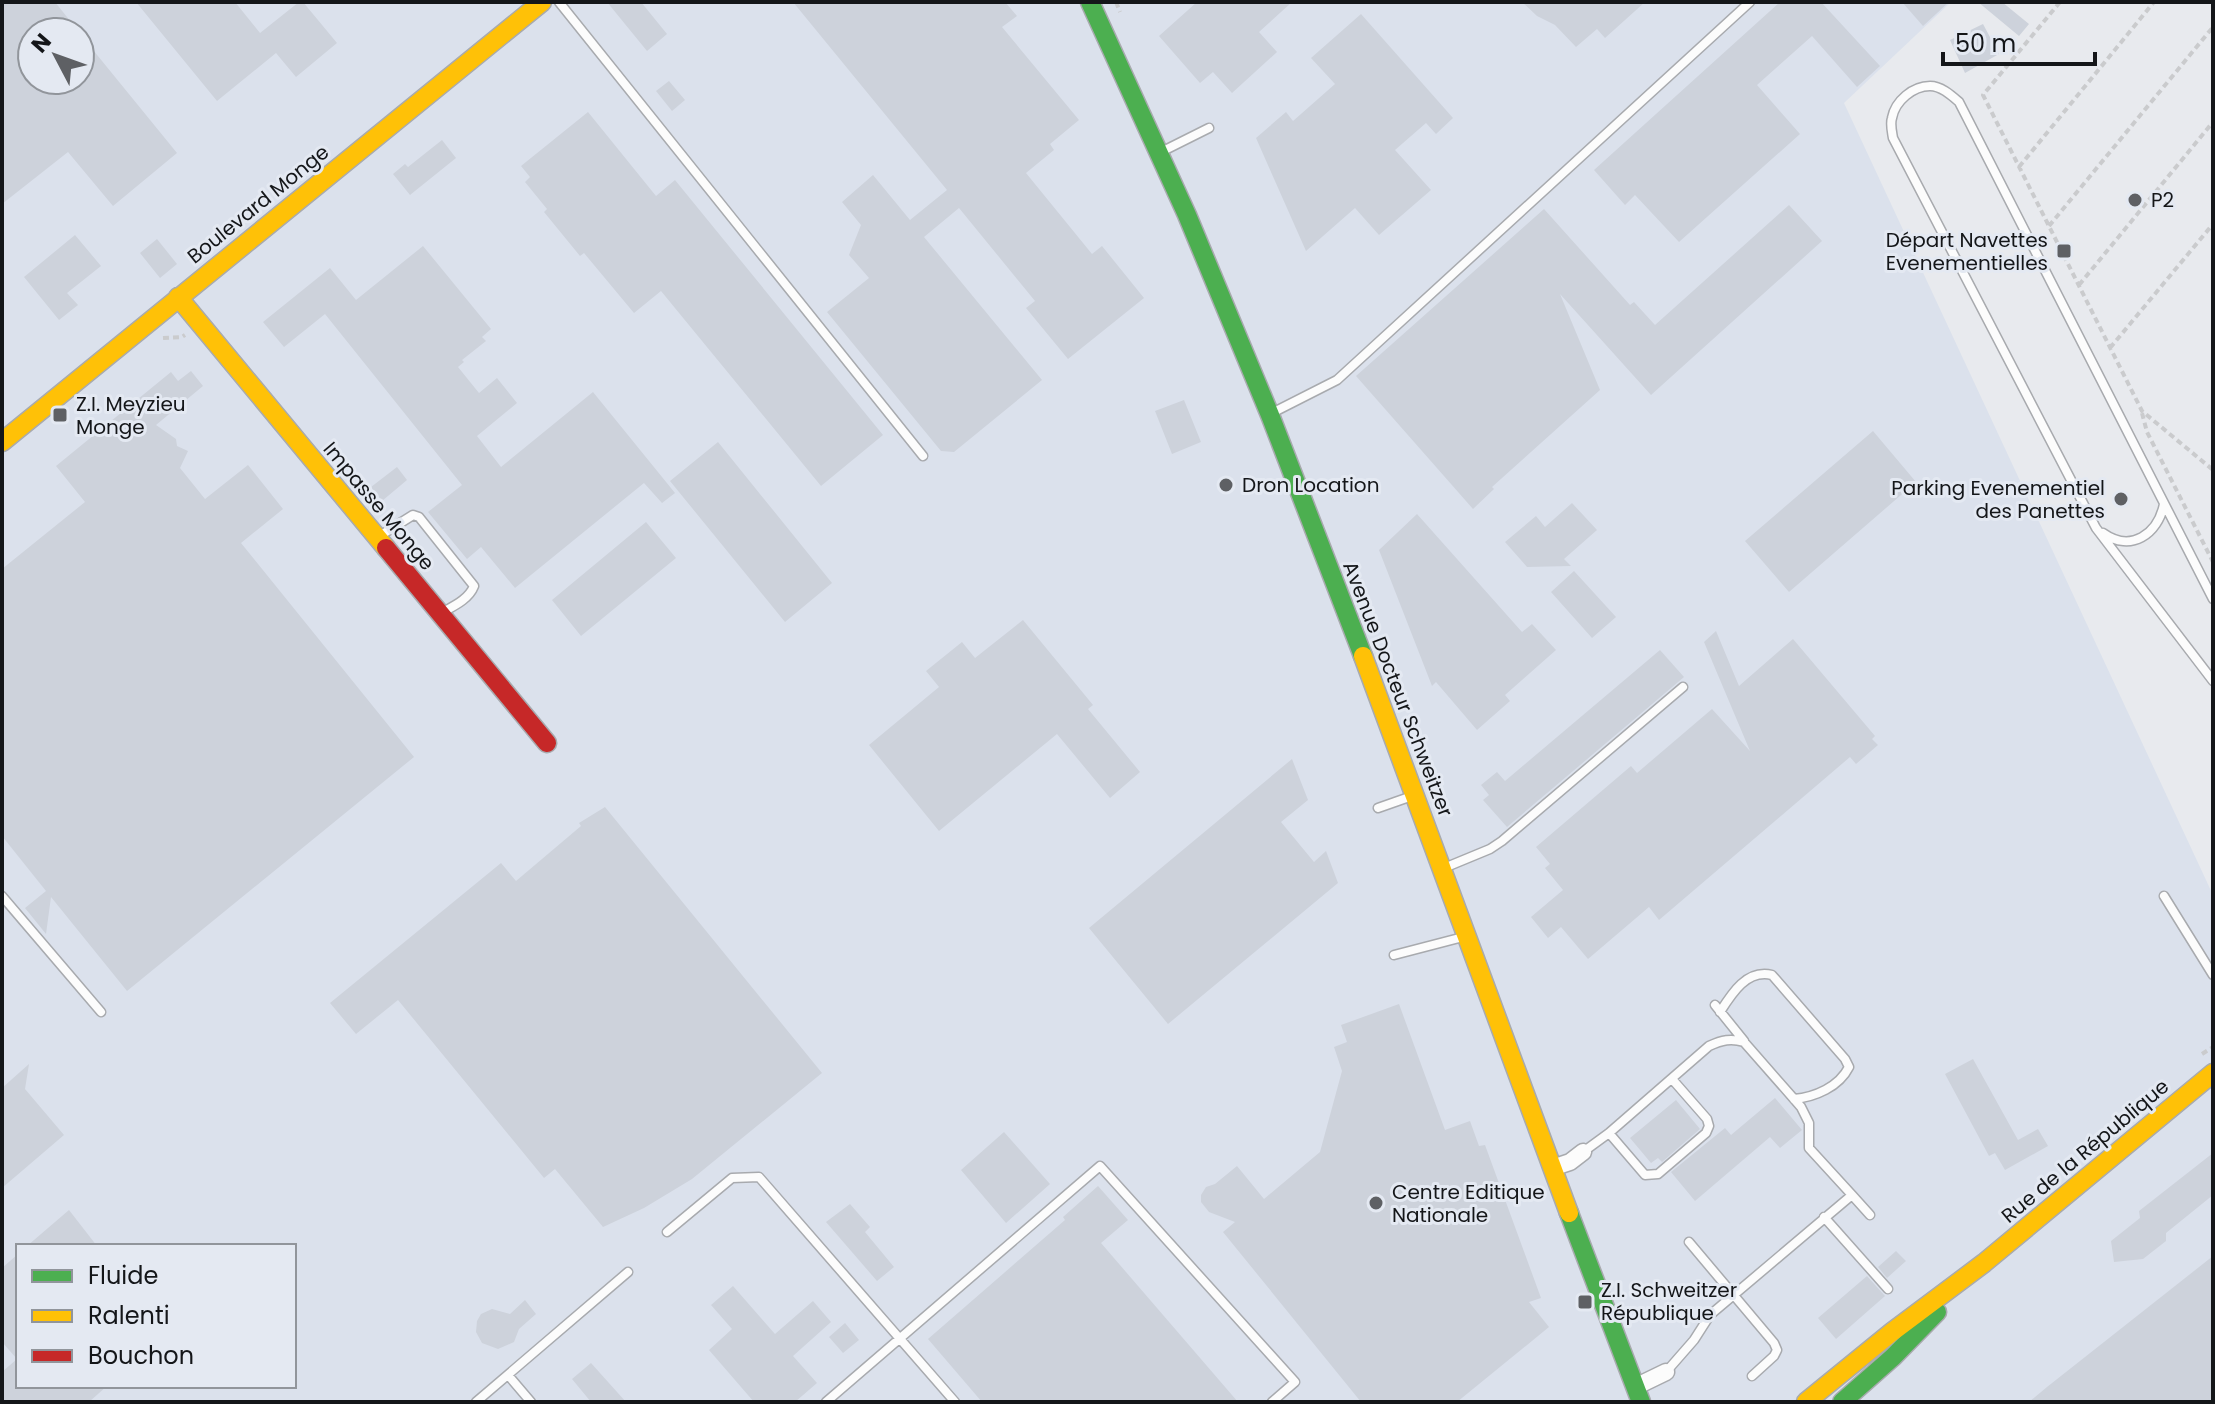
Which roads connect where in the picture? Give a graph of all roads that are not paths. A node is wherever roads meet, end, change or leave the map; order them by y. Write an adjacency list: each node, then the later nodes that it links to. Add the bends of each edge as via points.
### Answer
1 (542, 2): 7 (street, Boulevard Monge)
2 (559, 2): 10 (lane)
3 (1090, 2): 6 (street, Avenue Docteur Schweitzer)
4 (1750, 2): 8 (lane, via 1337,380)
5 (1209, 128): 6 (lane)
6 (1159, 153): 8 (street, Avenue Docteur Schweitzer)
7 (178, 297): 9 (street, Boulevard Monge); 13 (street, Impasse Monge)
8 (1270, 415): 19 (street, Avenue Docteur Schweitzer)
9 (2, 442)
10 (923, 456)
11 (2164, 504): 12 (lane, via 2153,530 2140,540 2113,540); 12 (lane, via 1959,102 1932,86 1915,90 1900,101 1891,119 1893,138); 14 (lane)
12 (2096, 528): 16 (lane)
13 (377, 538): 15 (street, Impasse Monge); 15 (lane, via 413,515 419,517 474,586)
14 (2213, 599)
15 (440, 614): 18 (street, Impasse Monge)
16 (2213, 681)
17 (1683, 687): 21 (lane, via 1502,841)
18 (547, 743)
19 (1416, 795): 20 (lane); 21 (street, Avenue Docteur Schweitzer)
20 (1378, 808)
21 (1443, 868): 24 (street, Avenue Docteur Schweitzer)
22 (2, 896): 27 (lane)
23 (2164, 896): 26 (lane)
24 (1467, 935): 25 (lane); 34 (street, Avenue Docteur Schweitzer)
25 (1394, 955)
26 (2213, 975)
27 (101, 1012)
28 (1744, 1042): 30 (lane, via 1721,1040 1709,1046); 31 (lane); 31 (lane, via 1718,1008 1740,984 1772,975 1849,1067 1813,1097)
29 (2213, 1073): 40 (street, Rue de la République)
30 (1672, 1079): 32 (lane); 32 (lane, via 1707,1119 1706,1133 1652,1176 1645,1175)
31 (1794, 1099): 35 (lane, via 1809,1123 1809,1148)
32 (1609, 1133): 33 (lane)
33 (1583, 1152): 34 (street)
34 (1552, 1168): 48 (street, Avenue Docteur Schweitzer)
35 (1852, 1195): 36 (lane); 37 (lane)
36 (1870, 1215)
37 (1824, 1217): 42 (lane); 43 (lane)
38 (667, 1232): 44 (lane, via 732,1178 759,1177)
39 (1689, 1242): 43 (lane)
40 (1984, 1263): 54 (street, Rue de la République); 55 (street, Rue de la République)
41 (628, 1272): 46 (lane)
42 (1888, 1289)
43 (1732, 1295): 45 (lane); 47 (lane, via 1777,1350)
44 (900, 1338): 51 (lane); 52 (lane); 53 (lane, via 1100,1166 1295,1382)
45 (1666, 1372): 48 (street)
46 (508, 1375): 49 (lane); 50 (lane)
47 (1752, 1376)
48 (1638, 1394)
49 (476, 1402)
50 (531, 1402)
51 (826, 1402)
52 (955, 1402)
53 (1272, 1402)
54 (1806, 1402)
55 (1842, 1402)

